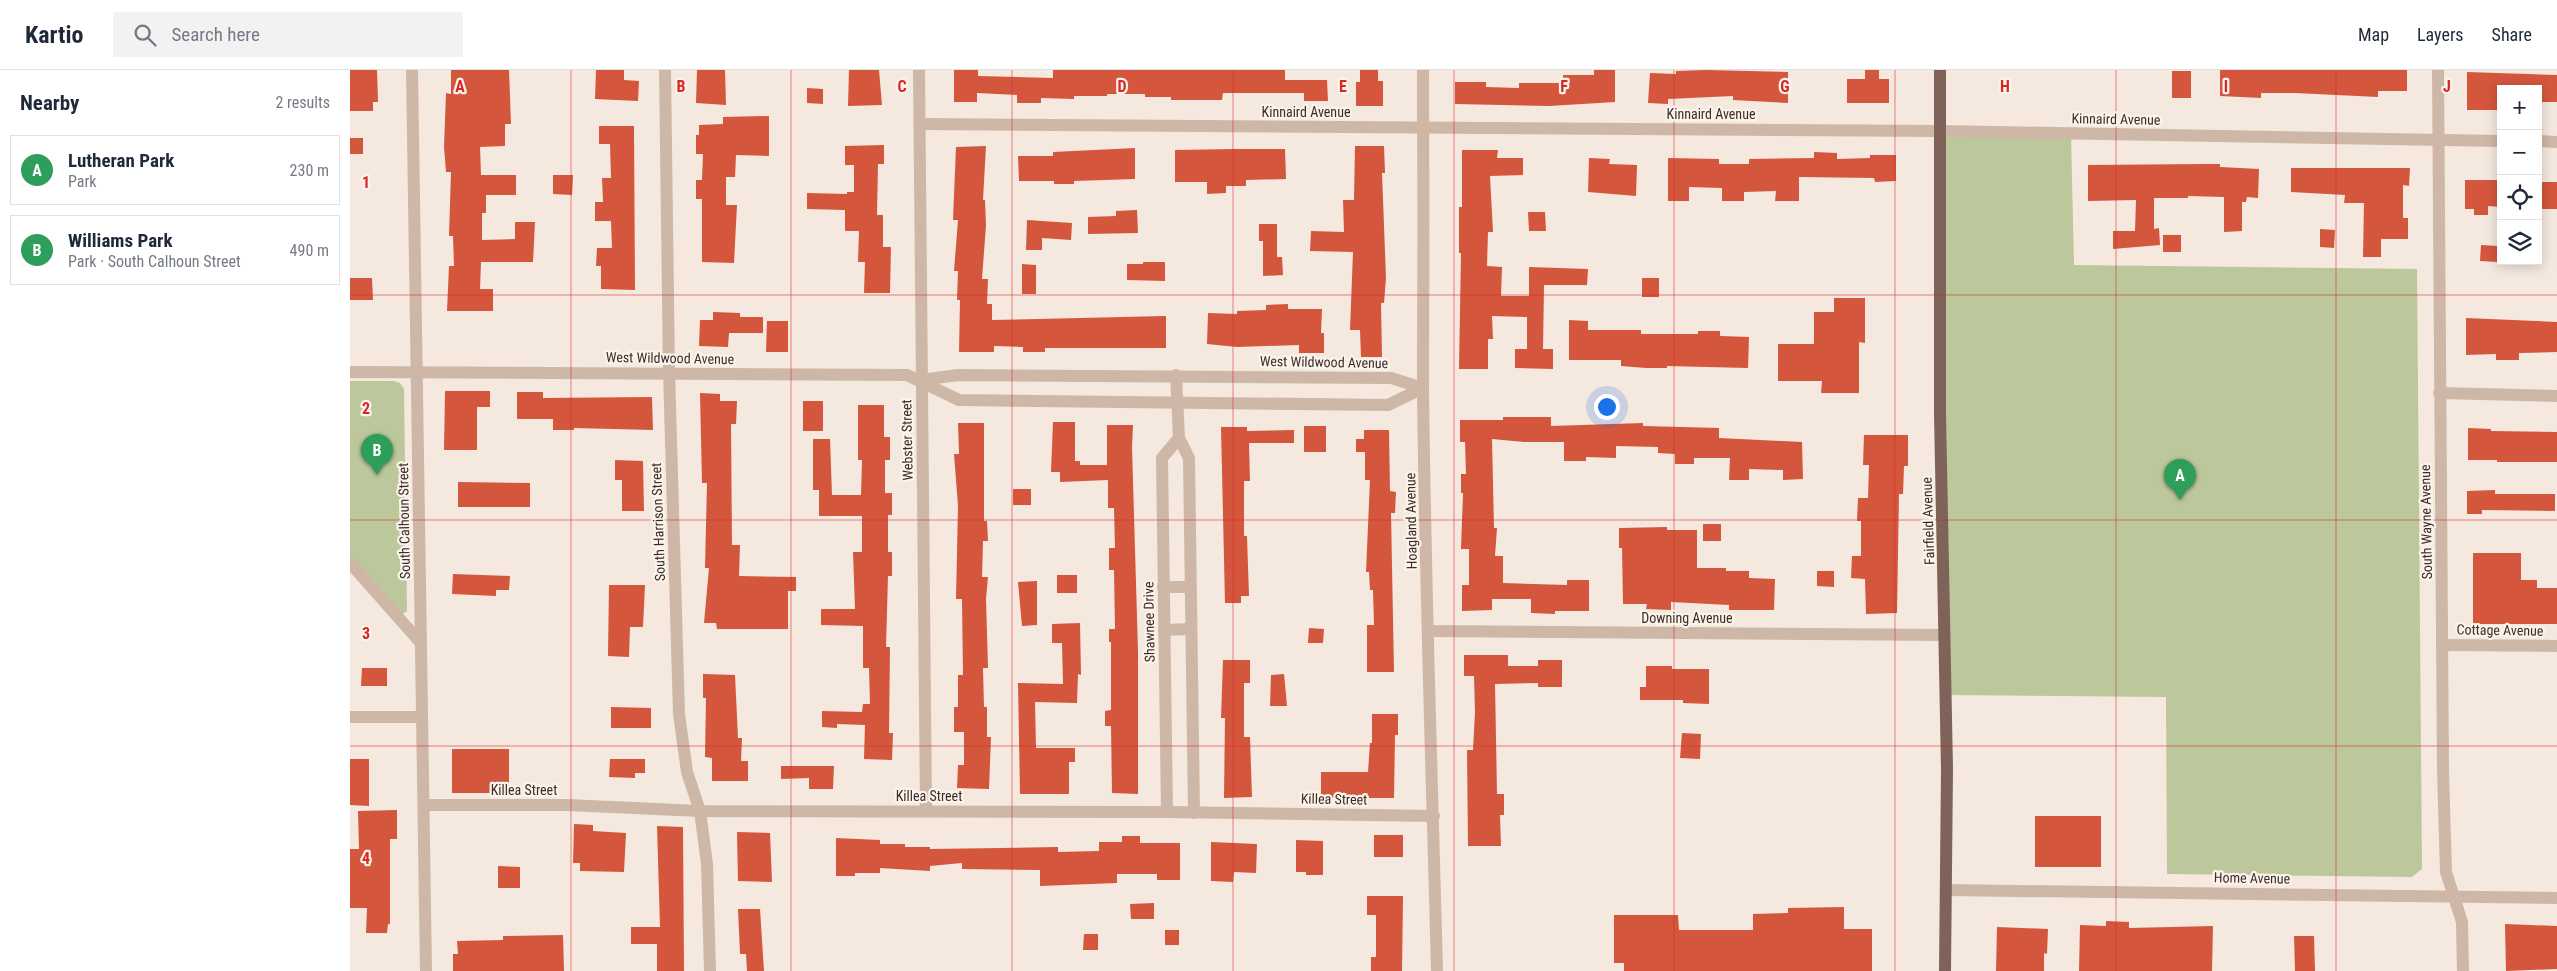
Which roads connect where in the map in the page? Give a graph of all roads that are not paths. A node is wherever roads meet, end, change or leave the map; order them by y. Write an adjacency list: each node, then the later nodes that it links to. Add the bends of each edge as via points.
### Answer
1 (412, 70): 15 (street, South Calhoun Street)
2 (665, 70): 16 (street, South Harrison Street)
3 (918, 70): 7 (street, Webster Street)
4 (1423, 70): 8 (street, Hoagland Avenue)
5 (1940, 70): 9 (main road, Fairfield Avenue)
6 (2438, 70): 10 (street, South Wayne Avenue)
7 (920, 124): 8 (street, Kinnaird Avenue); 18 (street, Webster Street)
8 (1424, 127): 9 (street, Kinnaird Avenue); 19 (street, Hoagland Avenue)
9 (1941, 131): 10 (street, Kinnaird Avenue); 30 (main road, Fairfield Avenue, via 1940,414)
10 (2439, 139): 11 (street, Kinnaird Avenue); 20 (street, South Wayne Avenue)
11 (2497, 140)
12 (2542, 141): 13 (street)
13 (2557, 142)
14 (350, 372): 15 (street, West Wildwood Avenue)
15 (417, 372): 16 (street, West Wildwood Avenue); 31 (street, South Calhoun Street)
16 (669, 372): 18 (street, West Wildwood Avenue, via 907,375); 38 (street, South Harrison Street, via 678,714 687,772)
17 (1176, 374): 18 (street, West Wildwood Avenue, via 958,375); 19 (street, West Wildwood Avenue, via 1392,378); 22 (street)
18 (921, 380): 22 (street, West Wildwood Avenue, via 959,400); 37 (street, Webster Street)
19 (1423, 388): 22 (street, West Wildwood Avenue, via 1388,405); 29 (street, Hoagland Avenue)
20 (2439, 393): 21 (street); 32 (street, South Wayne Avenue)
21 (2557, 396)
22 (1177, 403): 23 (street)
23 (1178, 438): 25 (street, Shawnee Drive, via 1162,458); 26 (street, via 1189,458)
24 (350, 563): 31 (street)
25 (1163, 587): 26 (street); 27 (street, Shawnee Drive)
26 (1190, 588): 28 (street)
27 (1164, 630): 28 (street); 39 (street, Shawnee Drive)
28 (1191, 630): 40 (street)
29 (1428, 631): 30 (street, Downing Avenue); 41 (street, Hoagland Avenue)
30 (1946, 634): 42 (main road, Fairfield Avenue)
31 (420, 642): 35 (street, South Calhoun Street)
32 (2442, 645): 33 (street, Cottage Avenue); 43 (street, South Wayne Avenue, via 2446,872)
33 (2557, 646)
34 (350, 717): 35 (street)
35 (422, 718): 36 (street, South Calhoun Street)
36 (424, 805): 38 (street, Killea Street, via 567,805); 45 (street, South Calhoun Street)
37 (926, 810): 38 (street, Killea Street); 39 (street, Killea Street)
38 (700, 811): 46 (street, South Harrison Street, via 707,864)
39 (1167, 812): 40 (street, Killea Street)
40 (1194, 813): 41 (street, Killea Street)
41 (1434, 816): 47 (street, Hoagland Avenue, via 1433,907)
42 (1946, 890): 43 (street, Home Avenue); 48 (main road, Fairfield Avenue)
43 (2454, 896): 44 (street, Home Avenue); 49 (street, South Wayne Avenue, via 2462,922)
44 (2557, 898)
45 (426, 971)
46 (710, 971)
47 (1437, 971)
48 (1945, 971)
49 (2463, 971)

